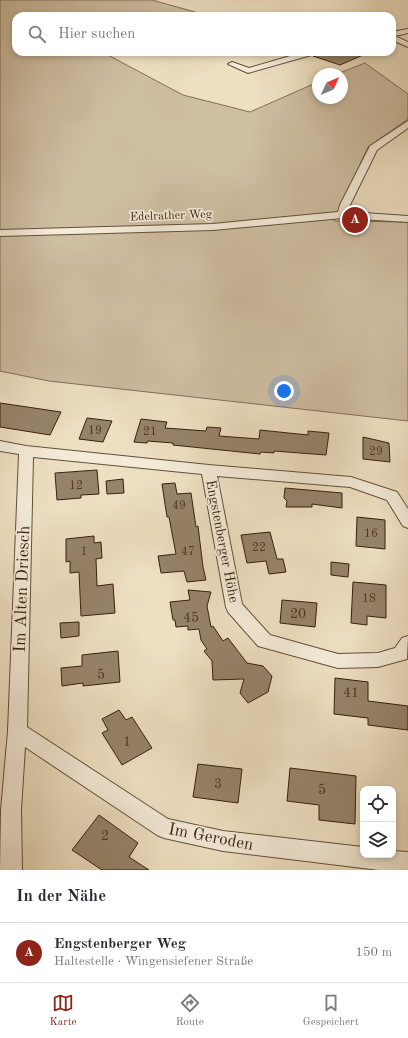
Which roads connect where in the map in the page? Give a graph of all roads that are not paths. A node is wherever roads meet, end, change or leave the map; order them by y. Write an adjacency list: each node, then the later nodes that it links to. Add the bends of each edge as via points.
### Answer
1 (408, 31): 2 (street)
2 (396, 35)
3 (396, 38): 4 (street)
4 (408, 45)
5 (298, 56): 6 (street, via 248,70)
6 (232, 64)
7 (408, 124): 8 (street, via 373,148 345,205)
8 (343, 216): 9 (street, Edelrather Weg); 10 (street, Edelrather Weg, via 213,227)
9 (408, 219)
10 (0, 233)
11 (0, 446): 12 (street, Engstenberger Höhe)
12 (26, 451): 13 (street, Engstenberger Höhe); 16 (street, Im Alten Driesch)
13 (209, 470): 14 (street, Engstenberger Höhe, via 351,482 392,496); 15 (street, Engstenberger Höhe, via 234,607 264,641 338,661 378,660 401,654)
14 (408, 522)
15 (408, 643)
16 (16, 731): 17 (street, Im Geroden, via 164,828 223,841); 18 (street, Im Alten Driesch, via 11,810)
17 (408, 863)
18 (11, 870)

